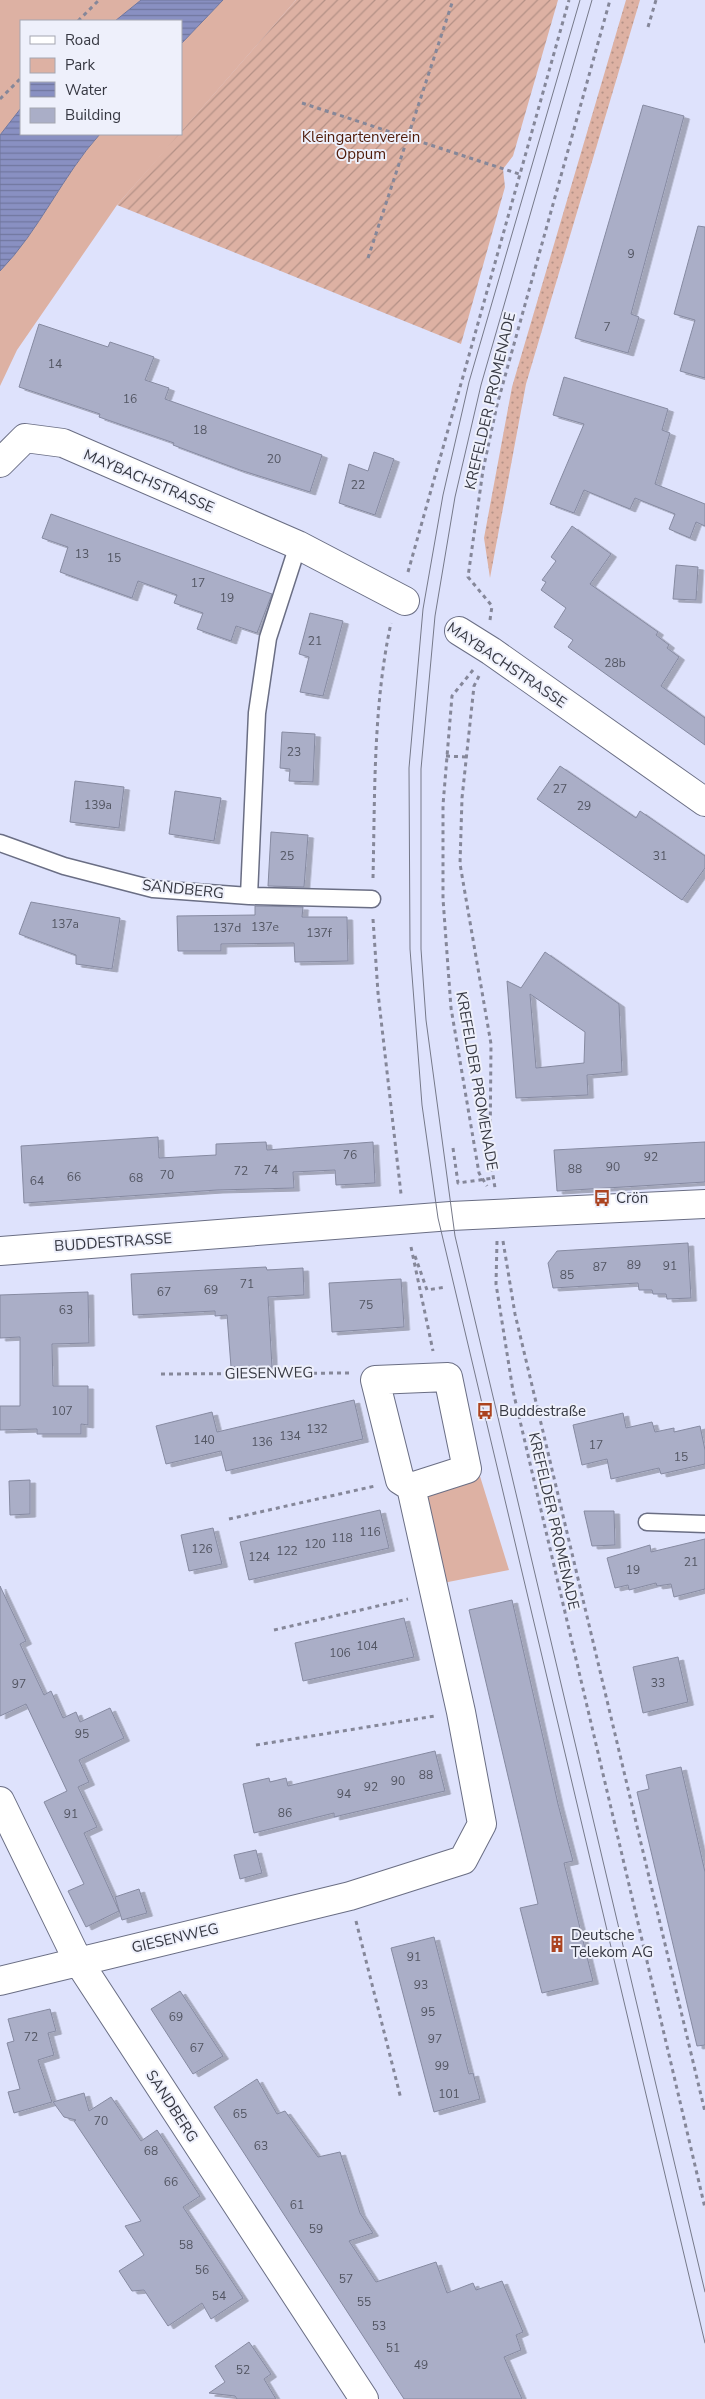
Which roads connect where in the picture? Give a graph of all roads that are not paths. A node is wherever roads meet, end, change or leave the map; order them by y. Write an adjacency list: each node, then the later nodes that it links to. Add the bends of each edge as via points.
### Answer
1 (0, 463): 2 (street, MAYBACHSTRASSE, via 25,438 63,443)
2 (298, 545): 3 (street, MAYBACHSTRASSE); 7 (lane, via 268,638 257,713)
3 (401, 599)
4 (459, 630): 5 (street, MAYBACHSTRASSE)
5 (705, 802)
6 (0, 842): 7 (lane, SANDBERG, via 64,866 153,889)
7 (249, 896): 8 (lane, SANDBERG)
8 (372, 899)
9 (705, 1204): 10 (street, BUDDESTRASSE, via 496,1214)
10 (0, 1251)
11 (406, 1484): 11 (street, GIESENWEG, via 375,1380 448,1377 467,1469); 15 (street, GIESENWEG, via 461,1712 482,1824 463,1860 350,1896)
12 (647, 1522): 13 (lane)
13 (705, 1524)
14 (0, 1800): 15 (street, SANDBERG)
15 (78, 1961): 16 (street, GIESENWEG); 17 (street, SANDBERG)
16 (0, 1981)
17 (364, 2399)

